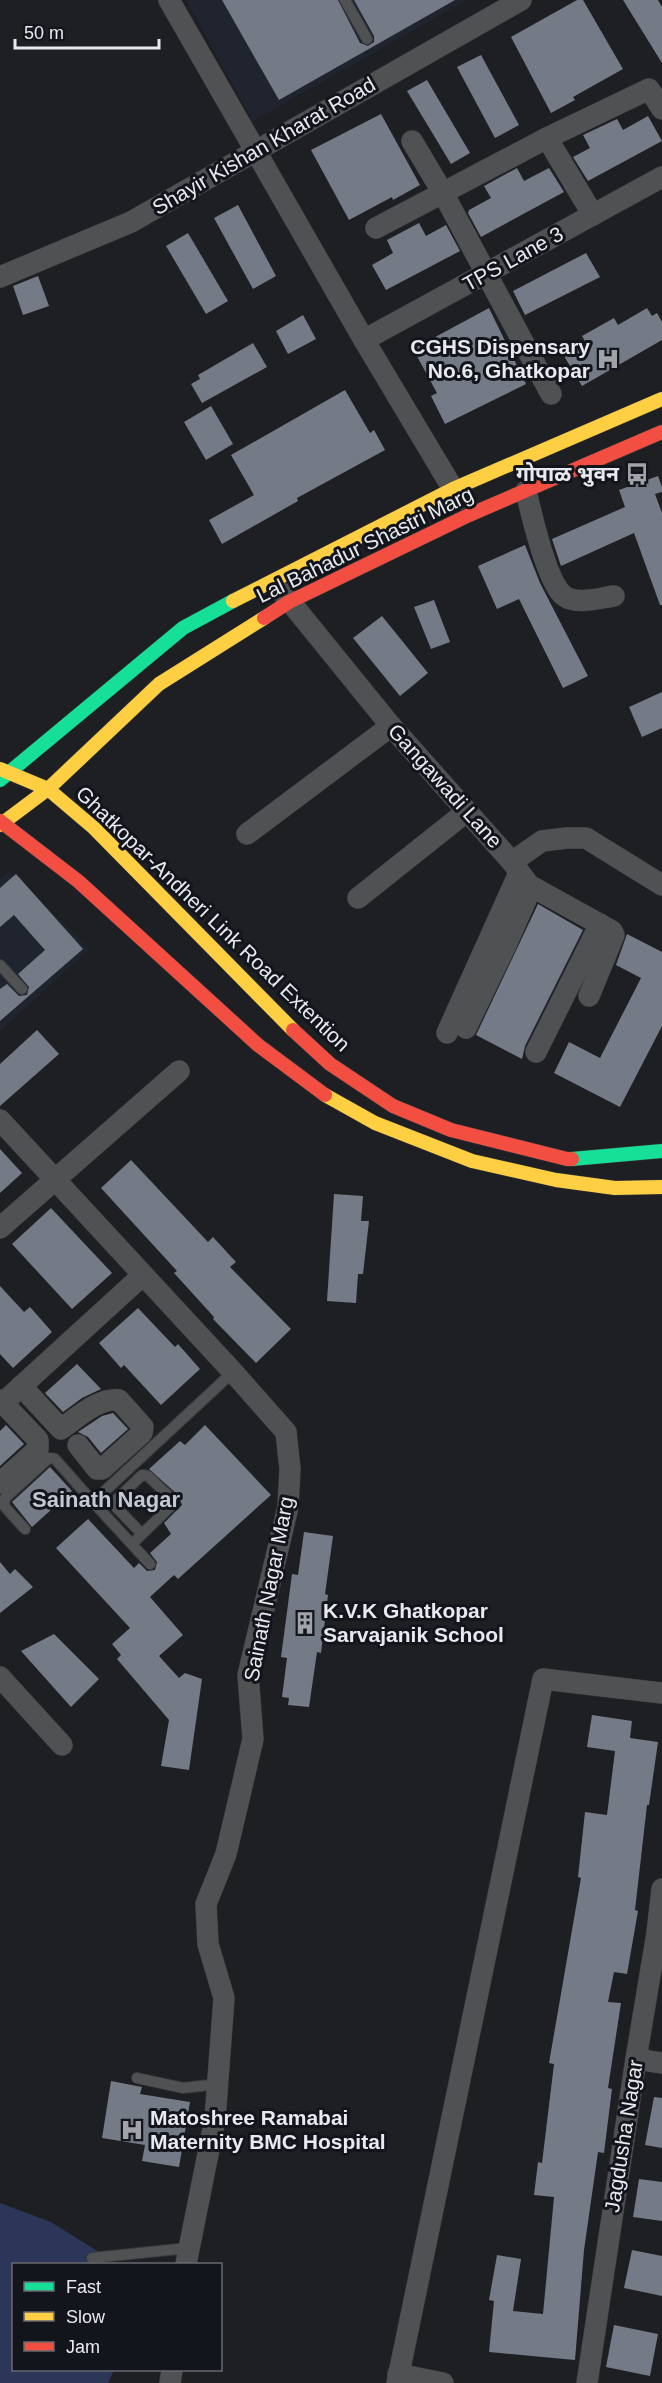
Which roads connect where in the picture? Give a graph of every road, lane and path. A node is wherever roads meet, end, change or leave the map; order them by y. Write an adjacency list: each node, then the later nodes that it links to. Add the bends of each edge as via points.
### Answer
1 (169, 0): 8 (street)
2 (345, 0): 4 (lane)
3 (521, 0): 8 (street, Shayir Kishan Kharat Road)
4 (367, 39)
5 (662, 109): 6 (street, via 649,89)
6 (547, 138): 10 (street); 11 (street)
7 (412, 141): 10 (street)
8 (256, 151): 14 (street, Shayir Kishan Kharat Road, via 131,222); 15 (street)
9 (662, 177): 11 (street, TPS Lane 3)
10 (443, 193): 12 (street); 13 (street)
11 (593, 215): 13 (street, TPS Lane 3)
12 (376, 228)
13 (486, 274): 15 (street, TPS Lane 3); 16 (street)
14 (0, 278)
15 (364, 340): 19 (street)
16 (552, 394)
17 (662, 399): 19 (main road, Lal Bahadur Shastri Marg)
18 (662, 432): 20 (main road, Lal Bahadur Shastri Marg)
19 (453, 489): 21 (street); 22 (main road, Lal Bahadur Shastri Marg)
20 (526, 491): 21 (main road, Lal Bahadur Shastri Marg); 23 (street, via 533,525 551,575 563,595 578,600)
21 (469, 515): 24 (main road, Lal Bahadur Shastri Marg)
22 (272, 579): 24 (street, Gangawadi Lane); 26 (main road, Lal Bahadur Shastri Marg, via 183,628)
23 (614, 596)
24 (289, 602): 25 (street, Gangawadi Lane); 27 (main road, Lal Bahadur Shastri Marg, via 159,684)
25 (391, 726): 28 (street, Gangawadi Lane); 30 (street)
26 (4, 773): 27 (main road, Ghatkopar-Andheri Link Road Extention)
27 (48, 789): 29 (main road, Lal Bahadur Shastri Marg); 41 (main road, Ghatkopar-Andheri Link Road Extention, via 94,828)
28 (466, 812): 31 (street, Gangawadi Lane); 33 (street)
29 (1, 822): 41 (main road, Ghatkopar-Andheri Link Road Extention)
30 (247, 834)
31 (516, 867): 32 (street, Gangawadi Lane, via 542,841 586,838); 35 (street, via 529,885); 36 (street)
32 (662, 885)
33 (357, 898)
34 (526, 900): 36 (street)
35 (600, 924): 39 (street, via 614,935); 42 (street)
36 (497, 943): 40 (street)
37 (0, 965): 38 (lane)
38 (22, 988)
39 (589, 996)
40 (461, 1021)
41 (269, 1032): 45 (main road, Ghatkopar-Andheri Link Road Extention, via 330,1064 393,1106 450,1130 567,1159); 47 (main road, Ghatkopar-Andheri Link Road Extention, via 323,1094 375,1123 471,1161 576,1183)
42 (536, 1052)
43 (179, 1071): 46 (street)
44 (0, 1120): 46 (street, Sainath Nagar Marg)
45 (662, 1151)
46 (55, 1180): 48 (street); 49 (street, Sainath Nagar Marg)
47 (662, 1188)
48 (0, 1228)
49 (143, 1275): 50 (street, Sainath Nagar Marg); 51 (street)
50 (233, 1372): 55 (lane); 69 (street, Sainath Nagar Marg, via 286,1432 290,1469 288,1507 248,1676 253,1739 226,1854 206,1904 208,1944 224,1998)
51 (21, 1386): 52 (street); 53 (street, via 61,1429 110,1399 119,1400 143,1427 142,1433 102,1469)
52 (4, 1411): 54 (street, via 38,1440 38,1449)
53 (78, 1445)
54 (0, 1483)
55 (93, 1502): 56 (lane, via 55,1459 49,1458 4,1498 4,1506); 58 (lane)
56 (25, 1529)
57 (142, 1534): 57 (lane, via 173,1500 142,1475 117,1499 116,1507); 58 (lane)
58 (132, 1544): 59 (lane)
59 (150, 1564)
60 (0, 1677): 62 (street)
61 (662, 1693): 72 (street, via 543,1679)
62 (62, 1745)
63 (662, 1889): 64 (street, Jagdusha Nagar)
64 (660, 1933): 65 (street, Jagdusha Nagar)
65 (654, 2003): 66 (street, Jagdusha Nagar)
66 (636, 2059): 67 (street); 74 (street, Jagdusha Nagar)
67 (662, 2062)
68 (137, 2078): 69 (lane, via 183,2088)
69 (218, 2084): 70 (street, Sainath Nagar Marg, via 215,2119)
70 (187, 2256): 71 (lane)
71 (92, 2258)
72 (397, 2378): 73 (street)
73 (443, 2383)
74 (587, 2383)

